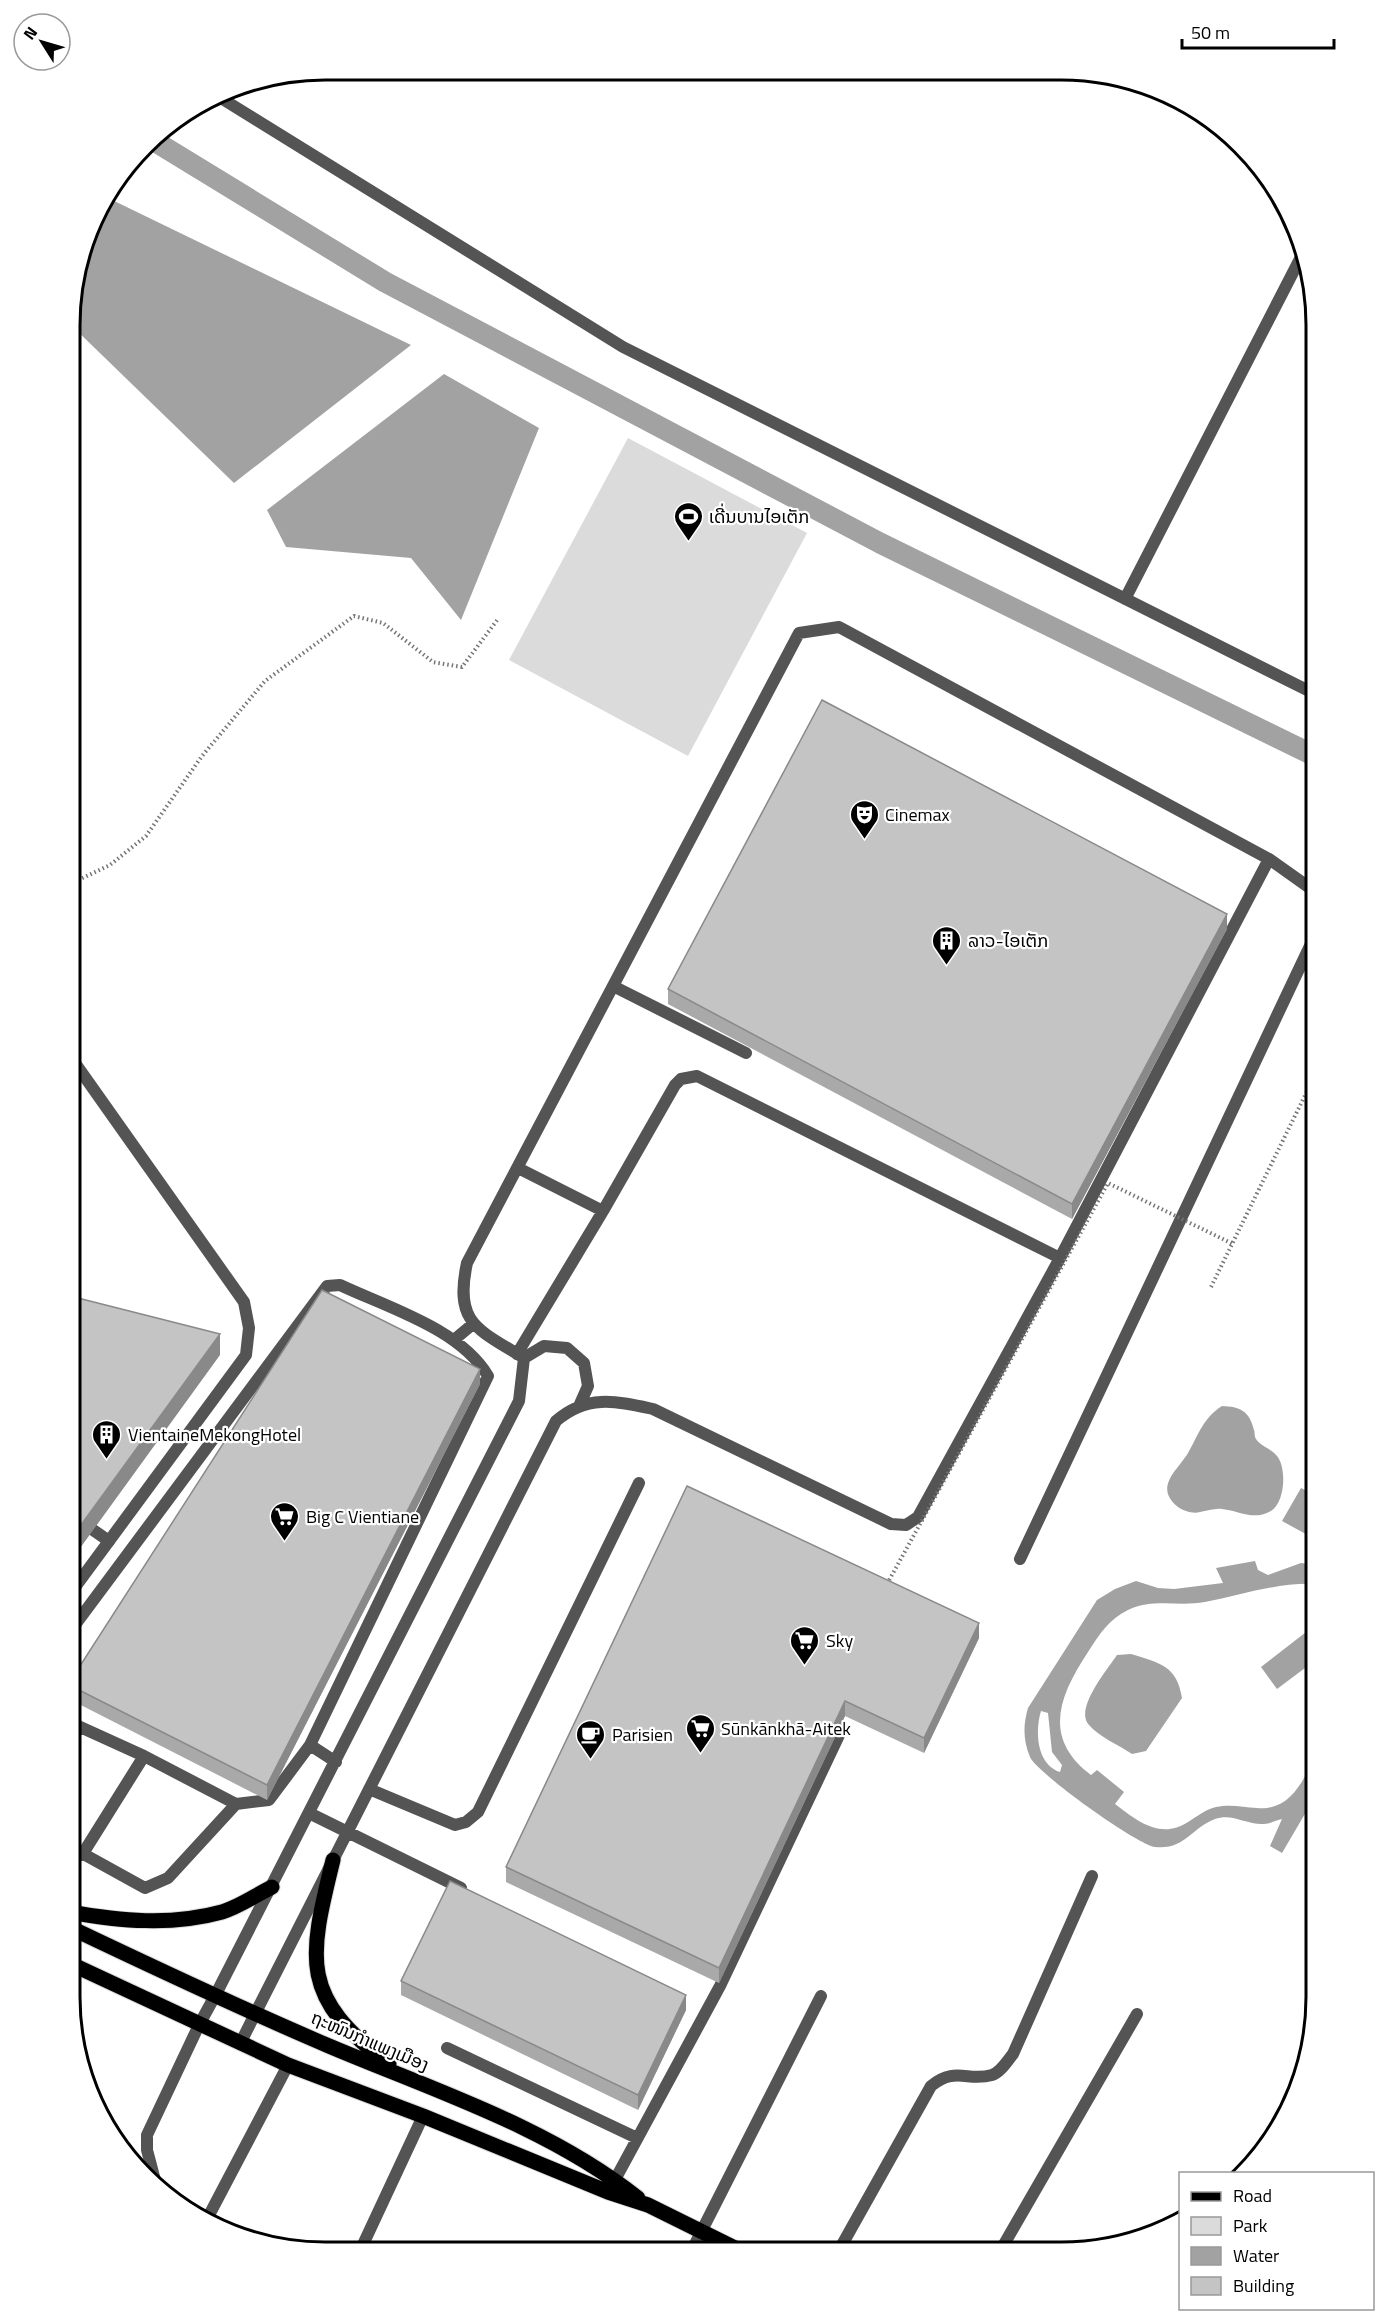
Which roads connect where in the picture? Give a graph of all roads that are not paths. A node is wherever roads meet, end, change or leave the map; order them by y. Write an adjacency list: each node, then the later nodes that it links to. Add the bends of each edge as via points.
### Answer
1 (225, 101): 3 (street, via 623,348)
2 (1298, 262): 3 (street)
3 (1125, 599): 4 (street)
4 (1306, 690)
5 (1269, 859): 6 (street); 8 (street, via 838,627 799,633); 13 (street)
6 (1306, 885)
7 (1306, 954): 21 (street)
8 (613, 986): 9 (street); 11 (street)
9 (746, 1053)
10 (80, 1070): 20 (street, via 244,1302 249,1328 246,1356)
11 (518, 1168): 12 (street); 14 (street, via 467,1263 462,1299)
12 (603, 1212): 13 (street, via 675,1085 681,1079 697,1076); 16 (street)
13 (1060, 1258): 17 (street, via 947,1468 918,1517 906,1525 891,1524 653,1409 621,1402)
14 (473, 1324): 15 (street); 16 (street)
15 (455, 1339): 23 (street, via 340,1285 327,1286); 26 (street, via 478,1360 488,1376)
16 (520, 1356): 17 (street, via 544,1346 567,1348 584,1363 588,1386); 28 (street, via 519,1401)
17 (580, 1404): 29 (street, via 556,1422)
18 (639, 1483): 29 (street, via 478,1812 455,1825)
19 (80, 1521): 20 (street)
20 (109, 1541): 22 (street)
21 (1020, 1559)
22 (80, 1579)
23 (80, 1618)
24 (80, 1727): 27 (street)
25 (842, 1728): 51 (street, via 720,1986)
26 (310, 1745): 28 (street); 30 (street, via 269,1800)
27 (144, 1756): 30 (street); 33 (street)
28 (336, 1762): 31 (street)
29 (369, 1789): 32 (street)
30 (236, 1804): 33 (street, via 168,1878 145,1888)
31 (309, 1814): 32 (street); 36 (street)
32 (347, 1833): 34 (street); 37 (street)
33 (82, 1855)
34 (333, 1860): 43 (street); 49 (main road, via 315,1949 318,1975 329,2004 344,2027)
35 (1092, 1876): 59 (street, via 1013,2054 993,2075 944,2076 931,2086)
36 (272, 1887): 38 (main road, via 224,1912 182,1920 130,1922); 41 (street)
37 (474, 1894)
38 (80, 1914)
39 (80, 1932): 41 (main road, ຖະໜົນກຳແພງເມືອງ)
40 (80, 1968): 45 (main road, ຖະໜົນກຳແພງເມືອງ)
41 (216, 1994): 43 (main road, ຖະໜົນກຳແພງເມືອງ); 45 (street)
42 (821, 1996): 55 (street)
43 (256, 2012): 46 (street); 49 (main road, ຖະໜົນກຳແພງເມືອງ)
44 (1137, 2014): 60 (street)
45 (199, 2025): 46 (main road, ຖະໜົນກຳແພງເມືອງ); 52 (street, via 147,2135)
46 (240, 2044): 48 (main road, ຖະໜົນກຳແພງເມືອງ)
47 (447, 2048): 51 (street)
48 (288, 2065): 50 (main road, ຖະໜົນກຳແພງເມືອງ); 54 (street)
49 (408, 2079): 53 (main road, ຖະໜົນກຳແພງເມືອງ, via 513,2125)
50 (423, 2116): 53 (main road, ຖະໜົນກຳແພງເມືອງ); 56 (street)
51 (637, 2138): 53 (street)
52 (153, 2173)
53 (611, 2186): 55 (main road, ຖະໜົນກຳແພງເມືອງ)
54 (210, 2214)
55 (703, 2230): 57 (street); 58 (main road, ຖະໜົນກຳແພງເມືອງ)
56 (364, 2242)
57 (696, 2242)
58 (725, 2242)
59 (844, 2242)
60 (1005, 2242)

